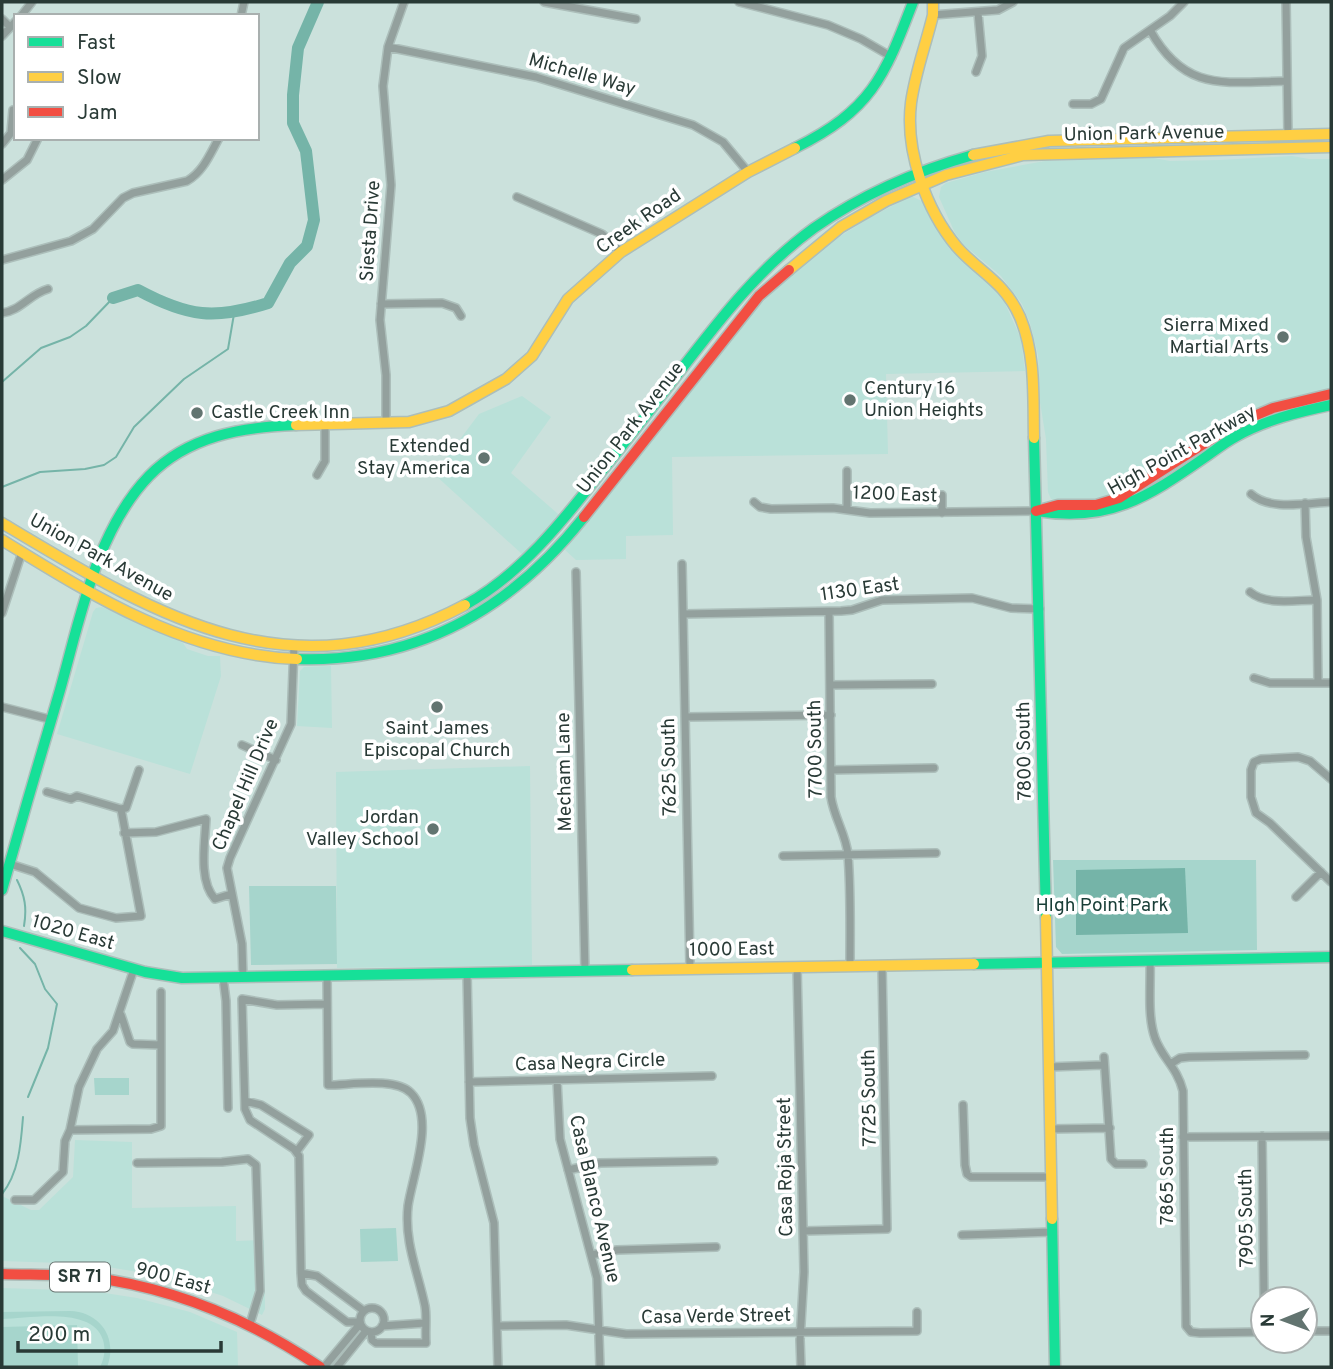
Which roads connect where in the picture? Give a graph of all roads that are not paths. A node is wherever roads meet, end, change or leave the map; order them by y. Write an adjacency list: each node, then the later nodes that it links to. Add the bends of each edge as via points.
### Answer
1 (404, 2): 16 (street, Siesta Drive)
2 (544, 2): 12 (street)
3 (739, 2): 17 (street, via 828,25)
4 (913, 2): 17 (main road, Creek Road)
5 (933, 2): 10 (main road, 7800 South)
6 (1013, 2): 9 (street)
7 (1184, 2): 14 (street)
8 (1286, 2): 19 (street)
9 (978, 13): 10 (street); 18 (street, via 982,56)
10 (933, 15): 30 (main road, 7800 South, via 911,103 911,133)
11 (2, 19): 13 (street)
12 (636, 19)
13 (13, 24): 15 (street)
14 (1150, 30): 19 (street, via 1170,60 1198,77 1227,82); 20 (street, via 1124,48 1101,99)
15 (2, 36)
16 (388, 47): 31 (street, Michelle Way, via 536,77 693,125 723,142); 38 (street, Siesta Drive, via 383,102 391,202)
17 (892, 57): 31 (main road, Creek Road, via 873,90 851,114 823,134)
18 (976, 72)
19 (1287, 81): 23 (street)
20 (1073, 104)
21 (13, 110): 27 (street, via 11,133)
22 (1331, 134): 23 (main road, Union Park Avenue)
23 (1288, 135): 26 (main road, Union Park Avenue)
24 (37, 140): 32 (street, via 27,160)
25 (218, 140): 36 (street, via 195,177 132,192 93,229 71,241)
26 (1059, 141): 29 (main road); 30 (main road, Union Park Avenue, via 977,152)
27 (2, 144)
28 (1331, 147): 29 (main road, Union Park Avenue)
29 (1023, 155): 33 (main road, Union Park Avenue)
30 (920, 170): 33 (main road, 7800 South); 68 (main road, Union Park Avenue, via 830,216 761,272 560,523 502,581 459,609 403,632 348,644)
31 (748, 172): 35 (main road, Creek Road)
32 (2, 180)
33 (924, 184): 53 (main road, 7800 South, via 948,236 1005,290 1026,333 1032,363); 69 (main road, Union Park Avenue, via 841,227 772,283 567,538 505,597 468,621 416,644 344,659)
34 (517, 197): 35 (street, via 602,234)
35 (621, 252): 43 (main road, Creek Road, via 568,299 532,356 506,379 439,415)
36 (2, 260)
37 (48, 289): 39 (street)
38 (381, 304): 40 (street, via 442,303 456,308); 43 (street, Siesta Drive)
39 (2, 313)
40 (461, 316)
41 (1331, 394): 53 (main road, High Point Parkway, via 1273,408 1233,425 1119,498)
42 (1331, 405): 53 (main road, High Point Parkway, via 1297,412 1238,435 1126,505 1098,515 1058,516)
43 (386, 423): 44 (main road, Creek Road)
44 (325, 424): 46 (street, via 325,461); 60 (main road, Creek Road, via 224,433 176,454 143,482 121,511)
45 (847, 471): 52 (street)
46 (317, 475)
47 (1251, 494): 51 (street, via 1269,504)
48 (942, 495): 54 (street)
49 (754, 502): 52 (street, 1200 East, via 771,509)
50 (1331, 502): 51 (street)
51 (1305, 503): 63 (street)
52 (847, 509): 54 (street, 1200 East)
53 (1036, 511): 54 (street, 1200 East); 64 (main road, 7800 South)
54 (942, 513)
55 (2, 523): 60 (main road, Union Park Avenue)
56 (2, 540): 57 (main road, Union Park Avenue)
57 (22, 552): 61 (main road, Union Park Avenue); 66 (street)
58 (682, 564): 67 (street, 7625 South)
59 (576, 572): 106 (street, Mecham Lane)
60 (93, 578): 61 (main road, Creek Road); 68 (main road, Union Park Avenue, via 199,627 244,640)
61 (88, 592): 69 (main road, Union Park Avenue, via 196,641); 78 (main road, Creek Road)
62 (1250, 592): 63 (street, via 1268,601)
63 (1317, 600): 71 (street)
64 (1040, 609): 65 (street, 1130 East, via 958,598 882,600); 100 (main road, 7800 South)
65 (829, 612): 67 (street, 1130 East); 74 (street, 7700 South)
66 (2, 613)
67 (683, 614): 77 (street, 7625 South)
68 (294, 646): 69 (street, Chapel Hill Drive)
69 (294, 661): 80 (street, Chapel Hill Drive, via 291,724)
70 (1254, 678): 71 (street, via 1270,683)
71 (1318, 683): 72 (street)
72 (1331, 683)
73 (932, 684): 74 (street)
74 (830, 685): 76 (street, 7700 South)
75 (2, 707): 78 (street)
76 (831, 715): 77 (street); 83 (street, 7700 South)
77 (685, 717): 104 (street, 7625 South)
78 (49, 719): 91 (main road, Creek Road)
79 (242, 744): 80 (street)
80 (276, 760): 95 (street, Chapel Hill Drive, via 230,858)
81 (934, 768): 83 (street)
82 (139, 770): 86 (street, via 129,804)
83 (831, 770): 89 (street, 7700 South, via 832,807)
84 (1331, 779): 92 (street, via 1304,758 1265,758 1254,762 1251,770 1256,813)
85 (47, 792): 86 (street)
86 (121, 809): 87 (street)
87 (124, 833): 91 (street, via 141,916 116,918 79,908 35,872); 95 (street, via 156,832 206,818 205,881 215,899)
88 (936, 853): 89 (street)
89 (848, 855): 90 (street); 101 (street, 7700 South)
90 (783, 856)
91 (10, 864): 94 (main road, Creek Road)
92 (1321, 872): 93 (street); 96 (street)
93 (1331, 883)
94 (2, 890)
95 (231, 894): 110 (street, Chapel Hill Drive, via 242,944)
96 (1296, 897)
97 (2, 931): 105 (main road, 1020 East)
98 (1331, 957): 99 (main road, 1000 East)
99 (1150, 961): 100 (main road, 1000 East); 116 (street, 7865 South, via 1153,1029)
100 (1047, 963): 102 (main road, 1000 East); 117 (main road, 7800 South)
101 (850, 966): 102 (main road, 1000 East); 103 (main road, 1000 East)
102 (882, 966): 137 (street, 7725 South, via 887,1229)
103 (797, 967): 104 (main road, 1000 East); 137 (street, Casa Roja Street)
104 (690, 968): 106 (main road, 1000 East)
105 (134, 969): 109 (main road, 1000 East, via 182,978); 113 (street)
106 (585, 971): 107 (main road, 1000 East)
107 (467, 973): 108 (main road, 1000 East); 120 (street)
108 (327, 975): 110 (main road, 1000 East); 112 (street)
109 (223, 977): 110 (main road, 1000 East); 123 (street)
110 (243, 977)
111 (161, 992): 114 (street)
112 (327, 1004): 121 (street, via 277,1005 242,999); 148 (street, via 328,1085 402,1086 413,1094 420,1112 421,1145 407,1223)
113 (121, 1014): 114 (street, via 130,1042); 126 (street, via 87,1068)
114 (161, 1045): 126 (street, via 161,1126)
115 (1305, 1055): 116 (street, via 1189,1057)
116 (1172, 1063): 129 (street, 7865 South, via 1183,1091)
117 (1049, 1066): 124 (street, via 1103,1061); 125 (main road, 7800 South)
118 (712, 1076): 119 (street, Casa Negra Circle)
119 (557, 1080): 120 (street, Casa Negra Circle); 134 (street, Casa Blanco Avenue, via 558,1127)
120 (469, 1082): 151 (street, via 474,1145 494,1223)
121 (245, 1101): 130 (street, via 250,1120); 130 (street, via 261,1105 309,1135)
122 (963, 1105): 135 (street, via 967,1174 976,1178)
123 (228, 1108)
124 (1110, 1128): 125 (street); 133 (street, via 1113,1162)
125 (1050, 1129): 135 (main road, 7800 South)
126 (70, 1130): 136 (street, via 63,1172 34,1200)
127 (1262, 1136): 128 (street); 129 (street); 144 (street, 7905 South)
128 (1331, 1136)
129 (1183, 1137): 155 (street, 7865 South, via 1188,1330)
130 (297, 1151): 142 (street)
131 (714, 1161): 134 (street, via 600,1163)
132 (137, 1163): 149 (street, via 248,1159 256,1165 260,1291)
133 (1143, 1164)
134 (568, 1170): 141 (street, Casa Blanco Avenue)
135 (1051, 1177): 138 (main road, 7800 South)
136 (15, 1200)
137 (803, 1231): 153 (street, Casa Roja Street)
138 (1053, 1232): 139 (street); 161 (main road, 7800 South)
139 (962, 1235)
140 (716, 1248): 141 (street, via 617,1250)
141 (591, 1255): 152 (street, Casa Blanco Avenue, via 599,1293)
142 (301, 1273): 145 (street, via 317,1276); 147 (street, via 306,1291 347,1322)
143 (2, 1274): 149 (main road, 900 East / SR 71, via 84,1277 158,1289)
144 (1264, 1285)
145 (364, 1311): 147 (street); 150 (street, via 377,1310 383,1317)
146 (917, 1312): 153 (street, Casa Verde Street, via 917,1331)
147 (360, 1323): 154 (street); 156 (street)
148 (425, 1323): 150 (street); 154 (street, via 426,1343 376,1343)
149 (250, 1324): 156 (main road, 900 East / SR 71)
150 (382, 1326): 154 (street)
151 (497, 1326): 152 (street, Casa Verde Street, via 566,1325); 158 (street)
152 (599, 1330): 153 (street, Casa Verde Street, via 626,1334); 159 (street, Casa Blanco Avenue)
153 (800, 1331): 160 (street, Casa Roja Street)
154 (368, 1332): 157 (street)
155 (1249, 1332)
156 (322, 1367)
157 (337, 1367)
158 (498, 1367)
159 (600, 1367)
160 (801, 1367)
161 (1055, 1367)

